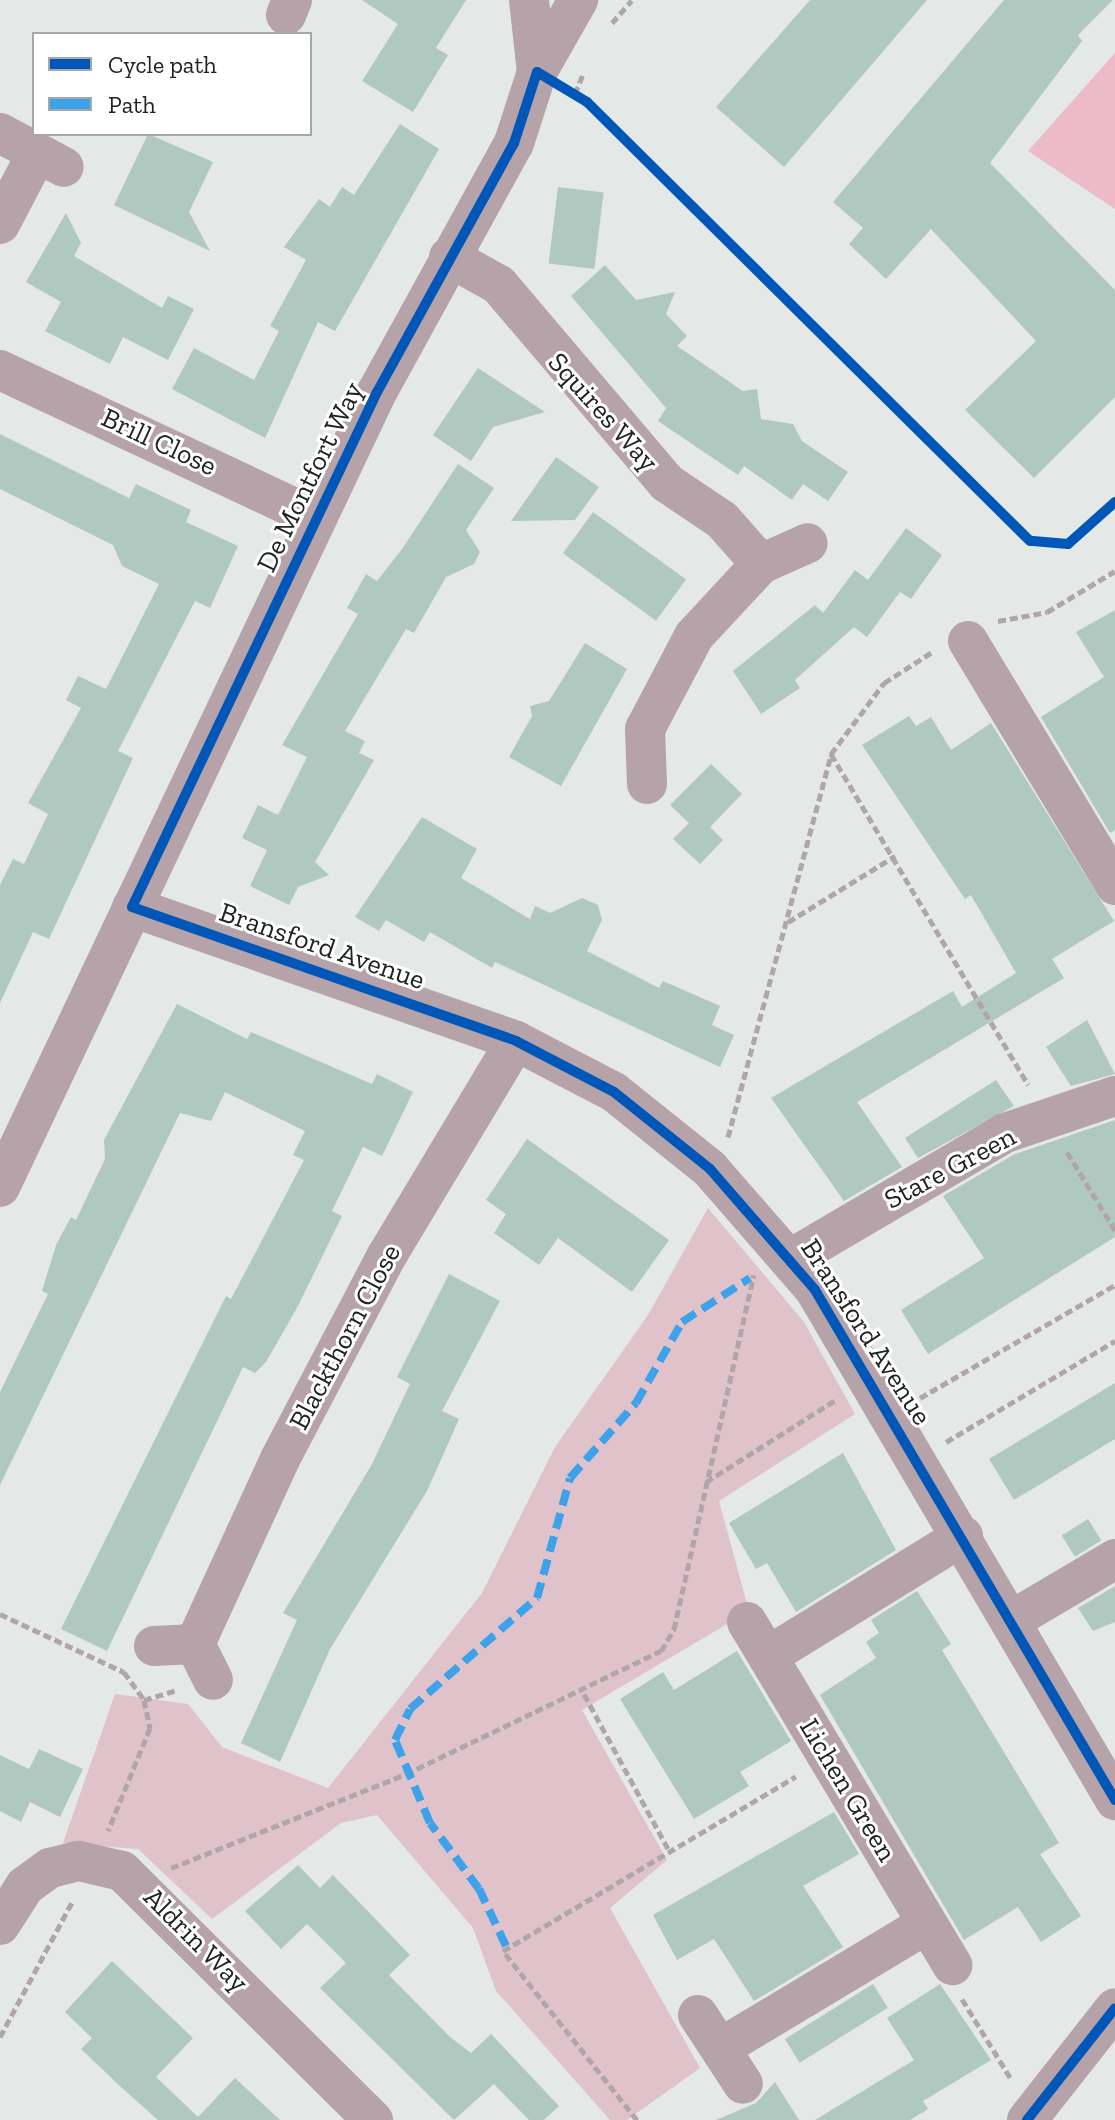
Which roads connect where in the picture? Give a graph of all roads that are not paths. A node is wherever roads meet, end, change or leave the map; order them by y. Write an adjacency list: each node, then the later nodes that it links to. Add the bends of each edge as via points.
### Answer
1 (529, 0): 3 (street, De Montfort Way)
2 (578, 0): 3 (street, De Montfort Way)
3 (537, 72): 6 (street, De Montfort Way, via 514,143)
4 (0, 133): 5 (street, via 50,161)
5 (0, 224)
6 (449, 257): 8 (street, De Montfort Way); 10 (street, Squires Way, via 499,285 667,483 722,520)
7 (0, 370): 8 (street, Brill Close)
8 (316, 518): 14 (street, De Montfort Way)
9 (808, 543): 10 (street)
10 (761, 564): 12 (street, via 678,663 645,729)
11 (968, 641): 13 (street)
12 (647, 784)
13 (1115, 885)
14 (132, 907): 15 (street, Bransford Avenue); 17 (street, De Montfort Way)
15 (516, 1041): 18 (street, Bransford Avenue, via 614,1092 710,1169); 23 (street, Blackthorn Close, via 386,1257 280,1459)
16 (1115, 1096): 18 (street, Stare Green, via 1049,1123 1005,1133)
17 (0, 1187)
18 (788, 1252): 19 (street, Bransford Avenue)
19 (963, 1536): 21 (street, Bransford Avenue); 25 (street)
20 (1115, 1559): 21 (street)
21 (1012, 1620): 27 (street, Bransford Avenue)
22 (747, 1622): 25 (street, Lichen Green)
23 (195, 1644): 24 (street); 26 (street)
24 (154, 1646)
25 (768, 1656): 28 (street, Lichen Green)
26 (213, 1680)
27 (1115, 1800)
28 (927, 1924): 30 (street, Lichen Green); 33 (street)
29 (0, 1925): 36 (street, Aldrin Way, via 25,1886 50,1868 94,1864 146,1888)
30 (952, 1965)
31 (1113, 2014): 35 (street)
32 (698, 2015): 33 (street)
33 (722, 2047): 34 (street)
34 (743, 2084)
35 (1029, 2117)
36 (373, 2120)

